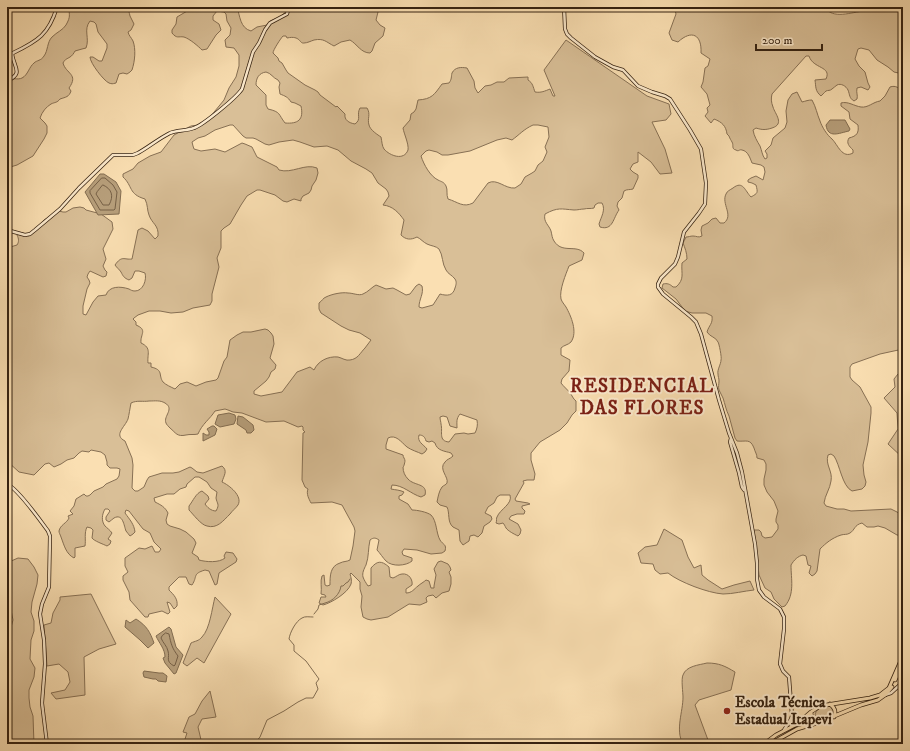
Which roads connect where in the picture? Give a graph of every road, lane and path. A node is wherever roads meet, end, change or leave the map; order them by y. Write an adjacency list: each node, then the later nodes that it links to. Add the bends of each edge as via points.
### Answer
1 (57, 7): 4 (street, via 46,32 12,54 17,72 16,76)
2 (289, 7): 5 (street, via 287,14 270,23 265,30 253,52 241,91 205,121 196,128 170,133 133,155 113,155 60,209 30,234)
3 (564, 7): 16 (street, via 567,34 600,60 623,70 638,86 670,100 701,149 706,183 705,204 684,232 675,264 661,278 658,287 696,322 701,334 745,491 755,544 759,590 780,609 784,618 780,664 789,677)
4 (7, 81)
5 (7, 230)
6 (7, 484): 20 (street, via 26,503 50,536 49,587 40,614 45,673 42,703)
7 (903, 656): 13 (main road, via 889,688 880,695)
8 (903, 663): 10 (main road)
9 (903, 682): 11 (street)
10 (894, 684): 11 (street); 12 (main road)
11 (898, 686): 12 (street)
12 (885, 695): 15 (main road)
13 (830, 704): 14 (main road, via 820,706); 15 (main road, via 836,711)
14 (811, 712): 17 (main road); 18 (main road, via 814,720)
15 (834, 717): 18 (main road)
16 (792, 718): 17 (street); 19 (street)
17 (801, 721): 19 (main road)
18 (820, 722): 22 (main road, via 797,729)
19 (783, 732): 21 (main road)
20 (47, 744)
21 (764, 744)
22 (770, 744)

